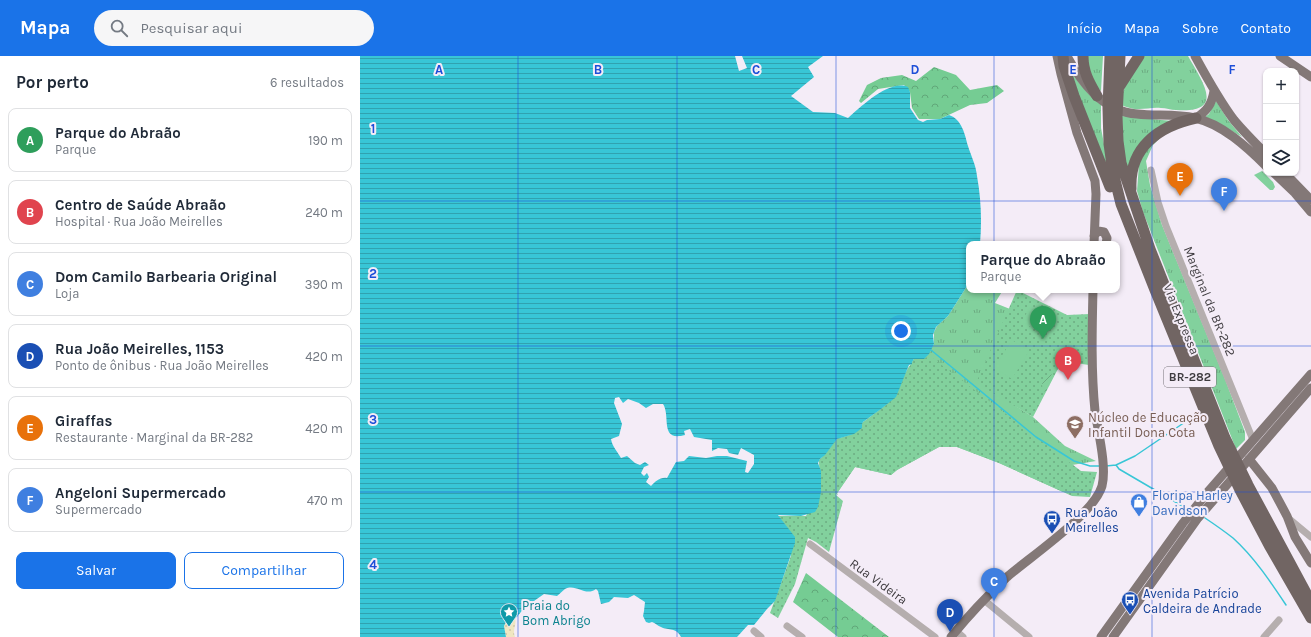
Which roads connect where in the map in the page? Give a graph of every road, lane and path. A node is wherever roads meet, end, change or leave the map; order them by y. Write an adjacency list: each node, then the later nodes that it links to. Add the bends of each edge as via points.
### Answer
1 (1057, 56): 24 (main road, via 1074,120 1095,181)
2 (1063, 56): 25 (highway, via 1074,96 1122,214)
3 (1067, 56): 13 (main road, via 1079,77)
4 (1082, 56): 13 (highway, via 1086,78)
5 (1110, 56): 11 (highway, Via Expressa / BR-282)
6 (1120, 56): 11 (highway, Via Expressa / BR-282)
7 (1139, 56): 11 (highway)
8 (1280, 56): 10 (main road)
9 (1198, 57): 12 (main road)
10 (1311, 77)
11 (1114, 87): 14 (highway, Via Expressa / BR-282)
12 (1214, 90): 15 (main road, via 1209,107); 16 (main road, via 1240,126)
13 (1097, 96): 15 (main road, via 1125,113)
14 (1113, 116): 21 (highway, Via Expressa / BR-282, via 1121,163); 25 (highway, Via Expressa / BR-282, via 1109,144 1113,172)
15 (1196, 118): 17 (main road, via 1229,134); 21 (highway, via 1167,127 1142,147 1133,171)
16 (1263, 151)
17 (1263, 163)
18 (1150, 170): 30 (street, Marginal da BR-282, via 1166,226)
19 (1277, 176): 23 (main road)
20 (1288, 176): 22 (main road)
21 (1131, 195): 31 (highway, Via Expressa / BR-282)
22 (1311, 200)
23 (1311, 212)
24 (1094, 240): 26 (main road, via 1098,231 1105,233)
25 (1136, 240): 31 (highway, Via Expressa / BR-282, via 1155,290)
26 (1107, 241)
27 (1093, 293): 41 (main road, via 1093,381 1102,458 1102,486 1096,500)
28 (1311, 374): 30 (main road)
29 (1311, 388): 32 (main road)
30 (1253, 440): 32 (main road); 45 (main road, via 1183,523)
31 (1222, 442): 34 (highway, Via Expressa / BR-282)
32 (1257, 450): 33 (main road)
33 (1249, 459): 35 (main road, via 1272,488); 55 (main road, via 1190,528)
34 (1244, 488): 38 (highway, Via Expressa / BR-282); 43 (highway, Via Expressa / BR-282, via 1269,545)
35 (1287, 516): 36 (street); 39 (main road, via 1295,537)
36 (1311, 537)
37 (810, 544): 51 (street, Rua Videira)
38 (1289, 562): 40 (highway); 42 (highway, Via Expressa / BR-282)
39 (1311, 564)
40 (1311, 588)
41 (984, 600): 48 (main road); 52 (street)
42 (1311, 602)
43 (1311, 618)
44 (1279, 620): 56 (street)
45 (1110, 625): 53 (main road); 54 (main road)
46 (787, 626): 50 (street)
47 (754, 632): 49 (street)
48 (956, 635)
49 (761, 637)
50 (802, 637)
51 (935, 637)
52 (1029, 637)
53 (1101, 637)
54 (1105, 637)
55 (1113, 637)
56 (1264, 637)

